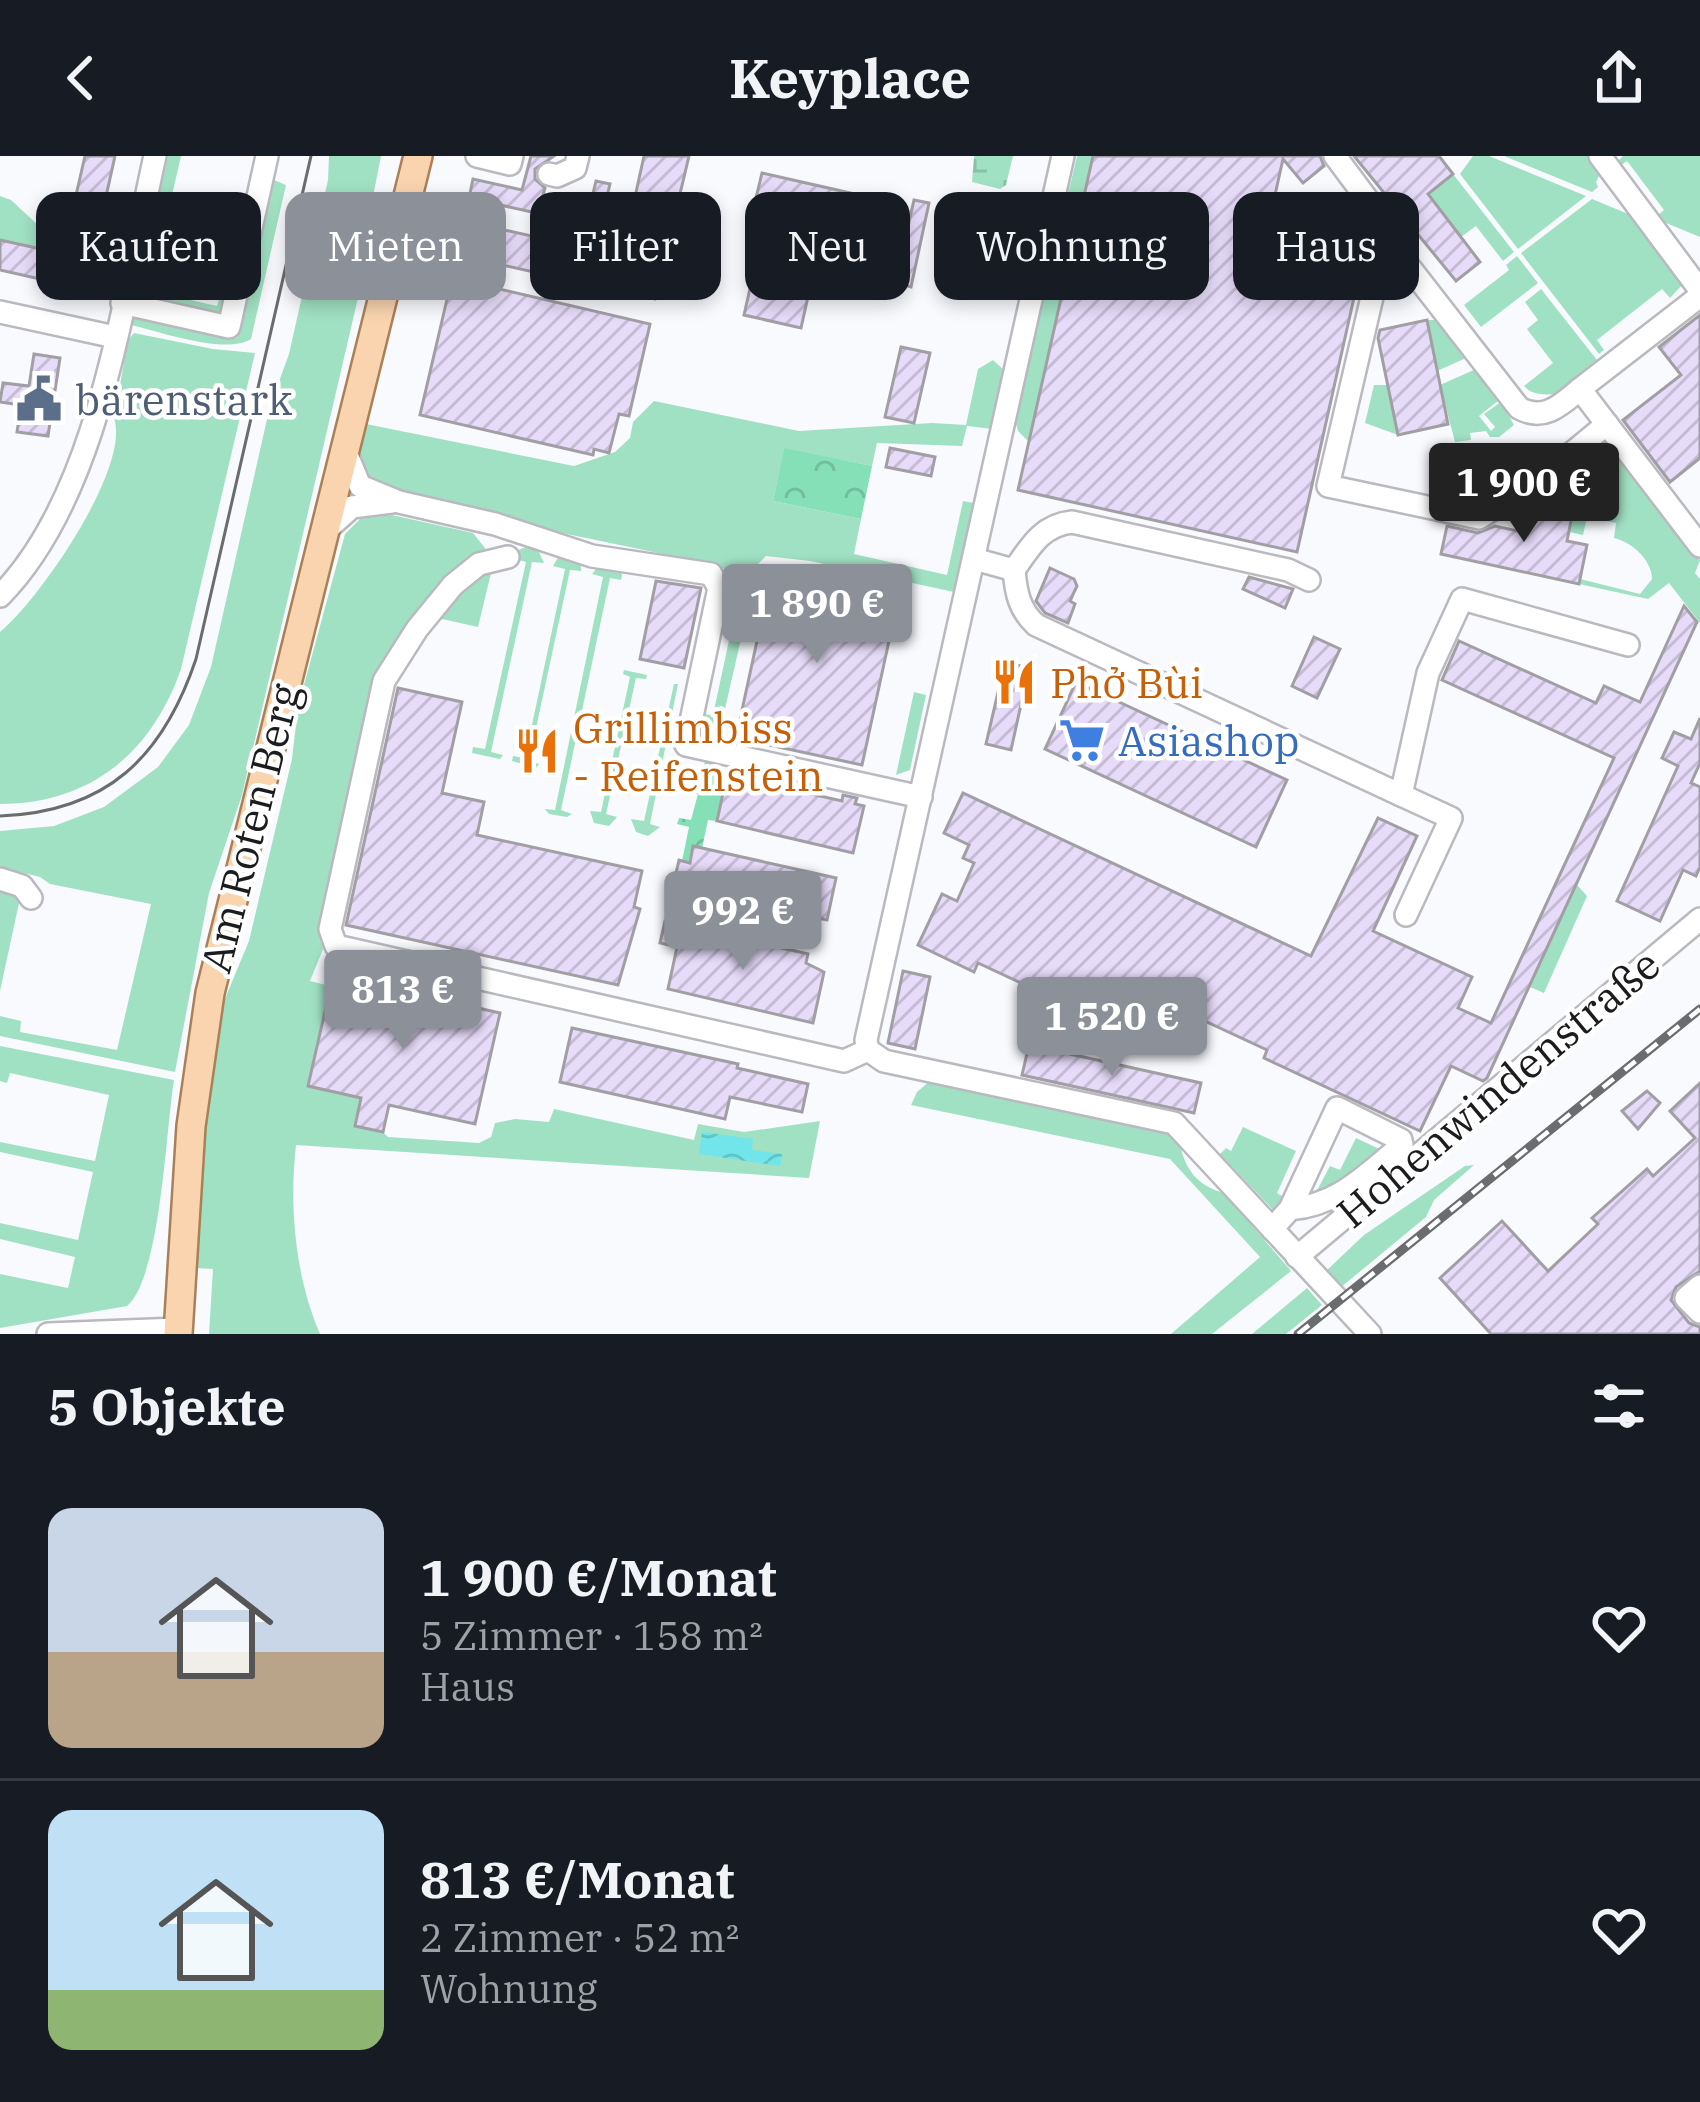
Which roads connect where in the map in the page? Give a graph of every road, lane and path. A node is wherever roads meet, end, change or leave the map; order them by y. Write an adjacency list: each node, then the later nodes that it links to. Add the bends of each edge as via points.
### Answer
1 (155, 156): 15 (street)
2 (267, 156): 15 (street, via 229,327)
3 (399, 156): 17 (main road, Am Roten Berg)
4 (418, 156): 17 (main road, Am Roten Berg)
5 (476, 156): 10 (street)
6 (578, 156): 10 (street, via 575,168 557,176)
7 (1064, 156): 26 (street)
8 (1335, 156): 11 (street)
9 (1600, 156): 13 (street)
10 (525, 165)
11 (1362, 192)
12 (1419, 279): 19 (street, via 1520,407 1546,413)
13 (1700, 293): 19 (street)
14 (1371, 300): 20 (street, via 1328,486 1480,518)
15 (122, 303): 18 (street)
16 (0, 312): 18 (street)
17 (372, 331): 21 (main road, Am Roten Berg)
18 (115, 337): 29 (street, via 73,480)
19 (1580, 389): 20 (street)
20 (1607, 424): 24 (street)
21 (345, 449): 22 (street, via 360,486); 23 (main road, Am Roten Berg)
22 (399, 502): 23 (street, via 352,508); 32 (street, via 592,556 711,574 719,588 686,745)
23 (324, 532): 43 (main road, Am Roten Berg, via 204,1021)
24 (1700, 546)
25 (508, 556): 37 (street, via 479,564 453,585 384,681 330,929 336,946 844,1061)
26 (974, 559): 27 (street); 32 (street)
27 (1014, 570): 28 (street, via 1040,534 1072,522); 31 (street, via 1016,595 1036,626)
28 (1309, 580)
29 (0, 596)
30 (1628, 645): 31 (street, via 1462,599 1428,673)
31 (1401, 795): 35 (street, via 1451,818)
32 (921, 797): 37 (street)
33 (0, 879): 34 (street)
34 (31, 898)
35 (1406, 915)
36 (1700, 920): 40 (street, Hohenwindenstraße)
37 (868, 1050): 39 (street, via 884,1061 1174,1124)
38 (1290, 1209): 38 (street, via 1336,1108 1401,1140 1341,1196); 39 (street)
39 (1272, 1229): 40 (street)
40 (1297, 1257): 45 (street)
41 (1700, 1286): 42 (street, via 1686,1298)
42 (1700, 1312)
43 (178, 1332): 44 (street)
44 (48, 1334)
45 (1370, 1334)

